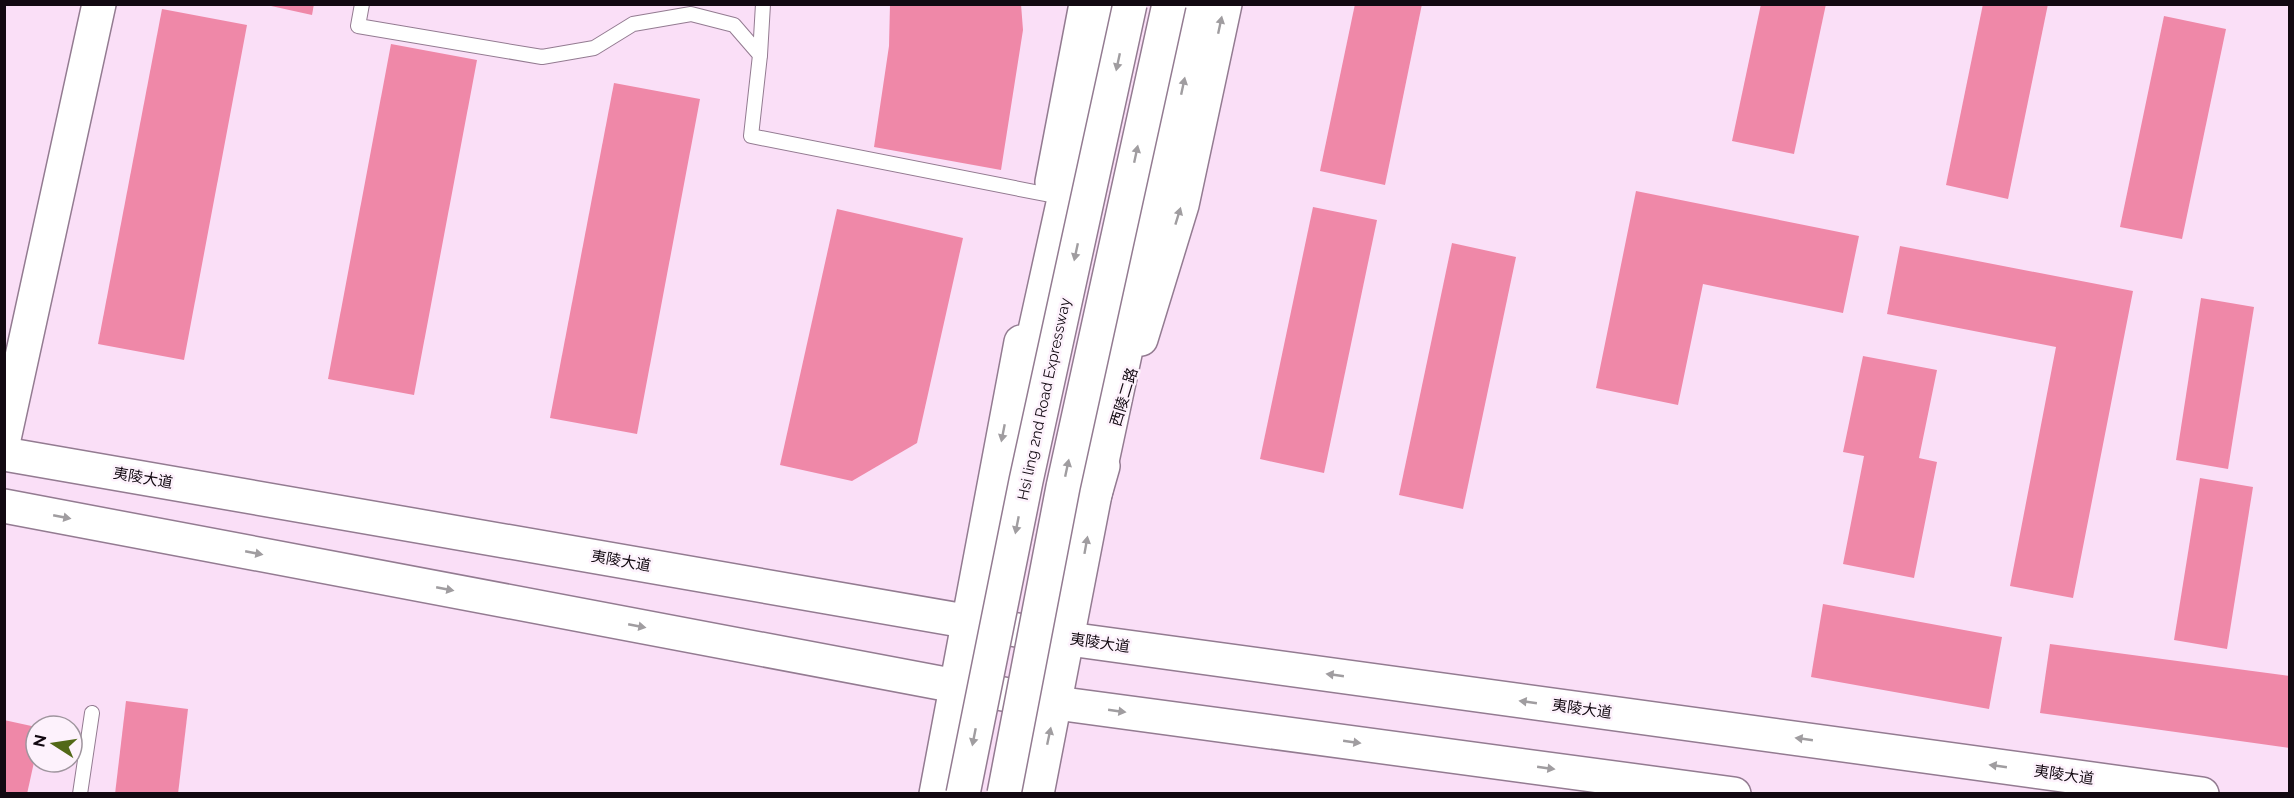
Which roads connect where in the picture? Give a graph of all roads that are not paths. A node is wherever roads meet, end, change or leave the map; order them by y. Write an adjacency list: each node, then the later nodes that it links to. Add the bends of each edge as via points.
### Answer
1 (99, 4): 12 (main road)
2 (362, 4): 10 (lane, via 358,26 542,57 594,48 633,24 691,14 734,25)
3 (763, 4): 10 (lane)
4 (1086, 4): 11 (main road)
5 (1107, 4): 14 (main road, bridge, via 1030,353)
6 (1130, 4): 14 (main road, Hsi ling 2nd Road Expressway, one-way to 14, bridge)
7 (1169, 4): 25 (main road, one-way to 7, bridge, via 1063,487)
8 (1200, 4): 15 (main road, one-way to 8)
9 (1225, 4): 15 (main road, 西陵二路, one-way to 9, via 1182,206)
10 (760, 55): 11 (lane, via 751,136)
11 (1050, 195): 17 (main road, one-way to 17)
12 (4, 439)
13 (4, 454): 17 (main road, 夷陵大道)
14 (1026, 481): 24 (main road, Hsi ling 2nd Road Expressway, one-way to 24, bridge)
15 (1095, 494): 18 (main road, 西陵二路, one-way to 15)
16 (4, 506): 19 (main road, one-way to 19)
17 (967, 621): 18 (main road, 夷陵大道); 19 (main road)
18 (1069, 639): 20 (main road, 西陵二路); 28 (main road, 夷陵大道, one-way to 18)
19 (956, 686): 20 (main road); 23 (main road)
20 (1056, 703): 26 (main road, 西陵二路, one-way to 20); 27 (main road, one-way to 27)
21 (92, 713): 22 (lane)
22 (80, 794)
23 (936, 794)
24 (963, 794)
25 (1004, 794)
26 (1037, 794)
27 (1734, 794)
28 (2202, 794)

